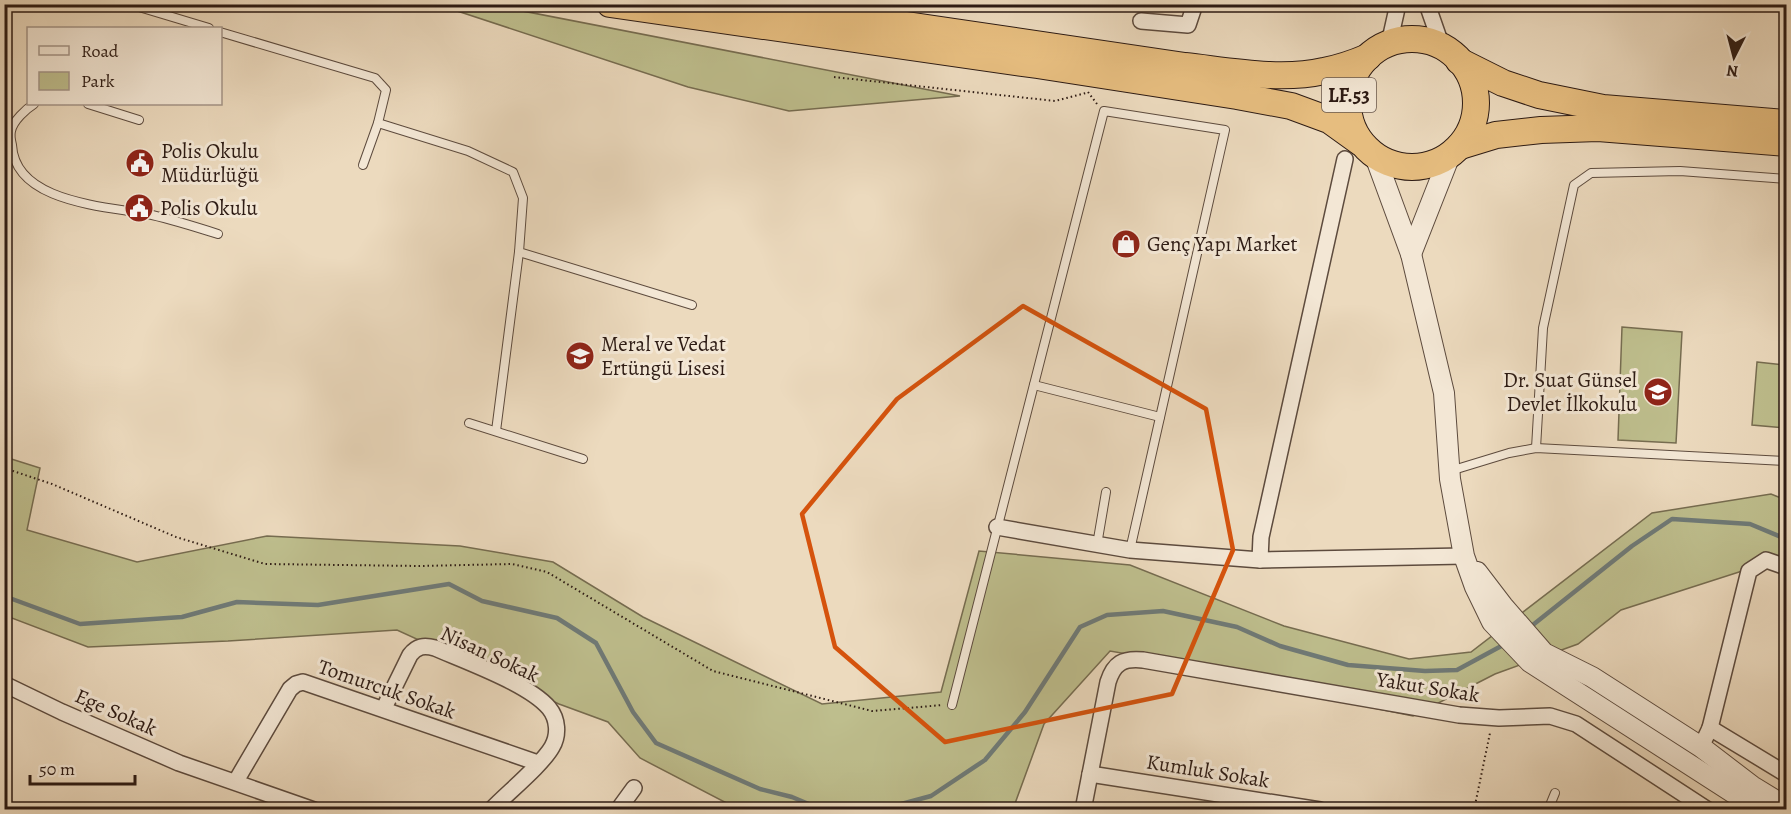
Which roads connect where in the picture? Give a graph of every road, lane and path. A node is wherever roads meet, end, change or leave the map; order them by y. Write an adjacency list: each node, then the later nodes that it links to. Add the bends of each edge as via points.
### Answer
1 (129, 4): 8 (lane)
2 (610, 4): 13 (highway, LF.53)
3 (762, 4): 10 (highway, LF.53, via 1254,73 1322,72)
4 (1195, 4): 7 (street, via 1188,25)
5 (1398, 4): 10 (street)
6 (1427, 4): 11 (street)
7 (1141, 21)
8 (206, 27)
9 (222, 33): 18 (lane, via 375,78 386,90)
10 (1378, 50): 11 (highway, LF.53, via 1407,40 1425,41); 23 (highway, LF.53, via 1362,62 1351,81 1347,102)
11 (1451, 54): 19 (highway, LF.53, via 1503,83 1539,95 1603,108); 22 (highway, via 1470,76 1475,94 1470,130)
12 (834, 77): 13 (path, via 1055,101)
13 (1097, 84): 16 (path); 23 (highway, LF.53, via 1291,106 1329,120)
14 (33, 105): 20 (lane)
15 (91, 105): 17 (lane)
16 (1104, 111): 30 (lane); 31 (lane, via 1225,130)
17 (139, 120)
18 (378, 123): 24 (lane); 27 (lane, via 468,151 513,172 523,198)
19 (1786, 123)
20 (8, 129): 26 (lane, via 12,152 34,185 74,202 154,216)
21 (1786, 143): 22 (highway, LF.53, via 1598,128 1508,134)
22 (1455, 150): 23 (highway, LF.53, via 1432,164 1413,168); 28 (street)
23 (1360, 153): 28 (street); 44 (street, via 1260,537)
24 (363, 165)
25 (1786, 179): 34 (lane, via 1680,171 1591,174 1574,185 1543,328)
26 (218, 234)
27 (519, 252): 29 (lane); 33 (lane)
28 (1411, 254): 38 (street, via 1444,393)
29 (692, 305)
30 (1034, 385): 31 (lane); 40 (lane)
31 (1160, 417): 42 (lane)
32 (469, 423): 33 (lane)
33 (496, 431): 35 (lane)
34 (1536, 448): 36 (lane); 38 (lane)
35 (583, 459)
36 (1786, 461)
37 (4, 468): 48 (path, via 52,484 176,537 266,564 512,564 547,572 713,671 872,711)
38 (1449, 471): 43 (street)
39 (1106, 492): 41 (lane)
40 (997, 527): 41 (street); 48 (lane)
41 (1096, 544): 42 (street)
42 (1130, 550): 44 (street)
43 (1464, 556): 44 (street); 46 (street, via 1474,587)
44 (1260, 560)
45 (1786, 567): 51 (street, via 1766,560 1749,571)
46 (1537, 657): 52 (street, via 1593,677); 69 (street)
47 (4, 684): 56 (street, Ege Sokak, via 179,763)
48 (952, 705)
49 (384, 708): 53 (street, Tomurcuk Sokak); 53 (street, Nisan Sokak, via 412,652 422,646 435,648 518,686 549,709 556,734 551,748); 56 (street, Tomurcuk Sokak, via 308,683 296,684)
50 (1493, 718): 54 (street, Yakut Sokak, via 1129,659 1112,670); 59 (street, Yakut Sokak, via 1550,716 1568,720); 66 (path)
51 (1710, 728): 52 (street); 55 (street)
52 (1701, 747): 60 (street)
53 (538, 763): 62 (street)
54 (1090, 774): 64 (street); 65 (street, Kumluk Sokak)
55 (1786, 774)
56 (236, 781): 61 (street, Ege Sokak)
57 (634, 788): 63 (street)
58 (1555, 793): 67 (lane)
59 (1683, 803): 68 (street, Yakut Sokak)
60 (1786, 807)
61 (314, 810)
62 (491, 810)
63 (618, 810)
64 (1083, 810)
65 (1320, 810)
66 (1474, 810)
67 (1548, 810)
68 (1708, 810)
69 (1760, 810)

